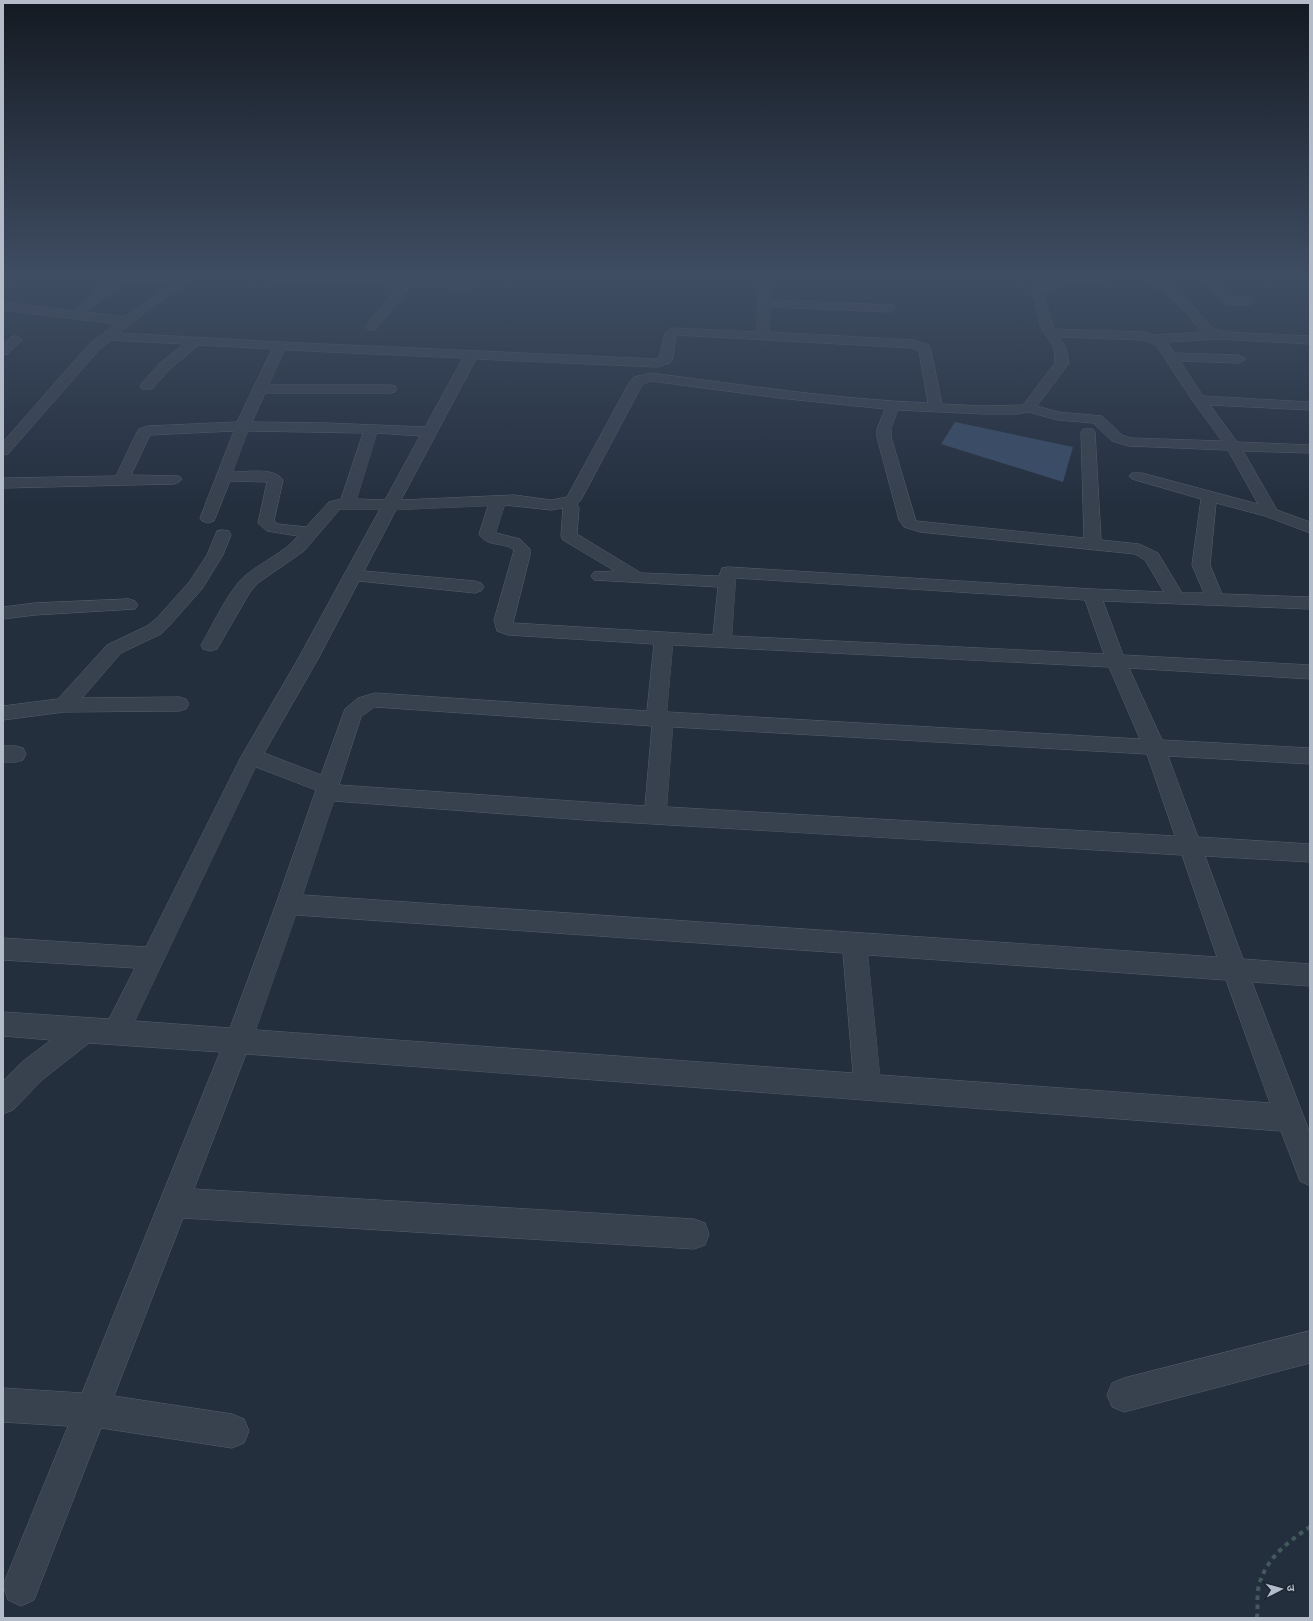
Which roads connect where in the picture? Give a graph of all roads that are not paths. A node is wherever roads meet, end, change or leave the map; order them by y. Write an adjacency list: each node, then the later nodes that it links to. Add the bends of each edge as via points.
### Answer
1 (89, 353): 26 (street)
2 (182, 353): 12 (street)
3 (277, 353): 13 (street)
4 (421, 353): 9 (street)
5 (667, 353): 9 (street, via 662,362)
6 (925, 353): 18 (street)
7 (1061, 353): 19 (street, via 1062,363)
8 (1167, 353): 10 (street)
9 (471, 355): 22 (street)
10 (1170, 357): 11 (street); 15 (street)
11 (1239, 359)
12 (146, 386)
13 (259, 389): 14 (street); 20 (street)
14 (390, 389)
15 (1199, 400): 17 (street); 24 (street)
16 (893, 406): 18 (street); 35 (street, via 644,378 636,383 573,500); 42 (street, via 884,429 884,437 910,524)
17 (1310, 406)
18 (936, 408): 19 (street)
19 (1028, 408): 24 (street, via 1058,416 1097,419 1117,438 1129,442)
20 (243, 426): 21 (street); 27 (street); 30 (street, via 148,430 144,432)
21 (371, 429): 22 (street); 34 (street)
22 (431, 432): 36 (street)
23 (1088, 432): 42 (street)
24 (1233, 446): 25 (street); 37 (street)
25 (1310, 449)
26 (3, 451)
27 (224, 476): 38 (street); 40 (street, via 272,477 275,480 266,523 273,528)
28 (1137, 476): 32 (street)
29 (174, 479): 30 (street)
30 (122, 481): 31 (street)
31 (3, 483)
32 (1210, 496): 37 (street); 50 (street, via 1201,565)
33 (498, 501): 35 (street, via 514,500 552,505); 36 (street); 54 (street, via 487,534 489,538 515,542 522,549 503,620 504,626 517,630)
34 (348, 503): 36 (street); 40 (street, via 332,508)
35 (567, 503): 45 (street, via 571,508 569,536)
36 (392, 505): 43 (street)
37 (1271, 513): 39 (street)
38 (208, 518)
39 (1310, 528)
40 (312, 534): 56 (street, via 247,584)
41 (223, 535): 60 (street, via 215,555 196,585 163,622 154,630 114,649)
42 (1093, 544): 49 (street, via 1139,549 1146,553 1152,558)
43 (354, 575): 47 (street); 65 (street)
44 (600, 576): 45 (street)
45 (637, 578): 46 (street)
46 (727, 582): 48 (street, via 728,572); 55 (street)
47 (475, 587)
48 (1092, 594): 49 (street); 57 (street)
49 (1176, 598): 50 (street)
50 (1215, 599): 51 (street)
51 (1310, 603)
52 (129, 605): 53 (street)
53 (3, 613)
54 (664, 639): 55 (street); 62 (street)
55 (722, 642): 57 (street)
56 (210, 645)
57 (1116, 661): 58 (street); 63 (street)
58 (1310, 672)
59 (179, 704): 60 (street)
60 (64, 705): 61 (street)
61 (3, 713)
62 (659, 719): 63 (street); 66 (street, via 375,700 359,707 352,714); 67 (street)
63 (1156, 748): 64 (street); 68 (street)
64 (1310, 756)
65 (251, 757): 66 (street); 73 (street)
66 (327, 789): 67 (street); 70 (street)
67 (655, 815): 68 (street)
68 (1188, 846): 69 (street); 74 (street)
69 (1310, 853)
70 (288, 904): 71 (street); 79 (street)
71 (854, 943): 74 (street); 80 (street)
72 (3, 949): 73 (street)
73 (152, 958): 78 (street)
74 (1234, 969): 75 (street); 82 (street)
75 (1310, 975)
76 (3, 1024): 77 (street)
77 (85, 1030): 78 (street); 81 (street, via 32,1071)
78 (116, 1032): 79 (street)
79 (238, 1042): 80 (street); 84 (street)
80 (868, 1087): 82 (street)
81 (3, 1100)
82 (1289, 1118): 83 (street)
83 (1308, 1162)
84 (175, 1203): 85 (street); 89 (street)
85 (694, 1234)
86 (1310, 1347): 87 (street)
87 (1124, 1395)
88 (3, 1405): 89 (street)
89 (92, 1410): 90 (street); 91 (street)
90 (232, 1431)
91 (21, 1587)

